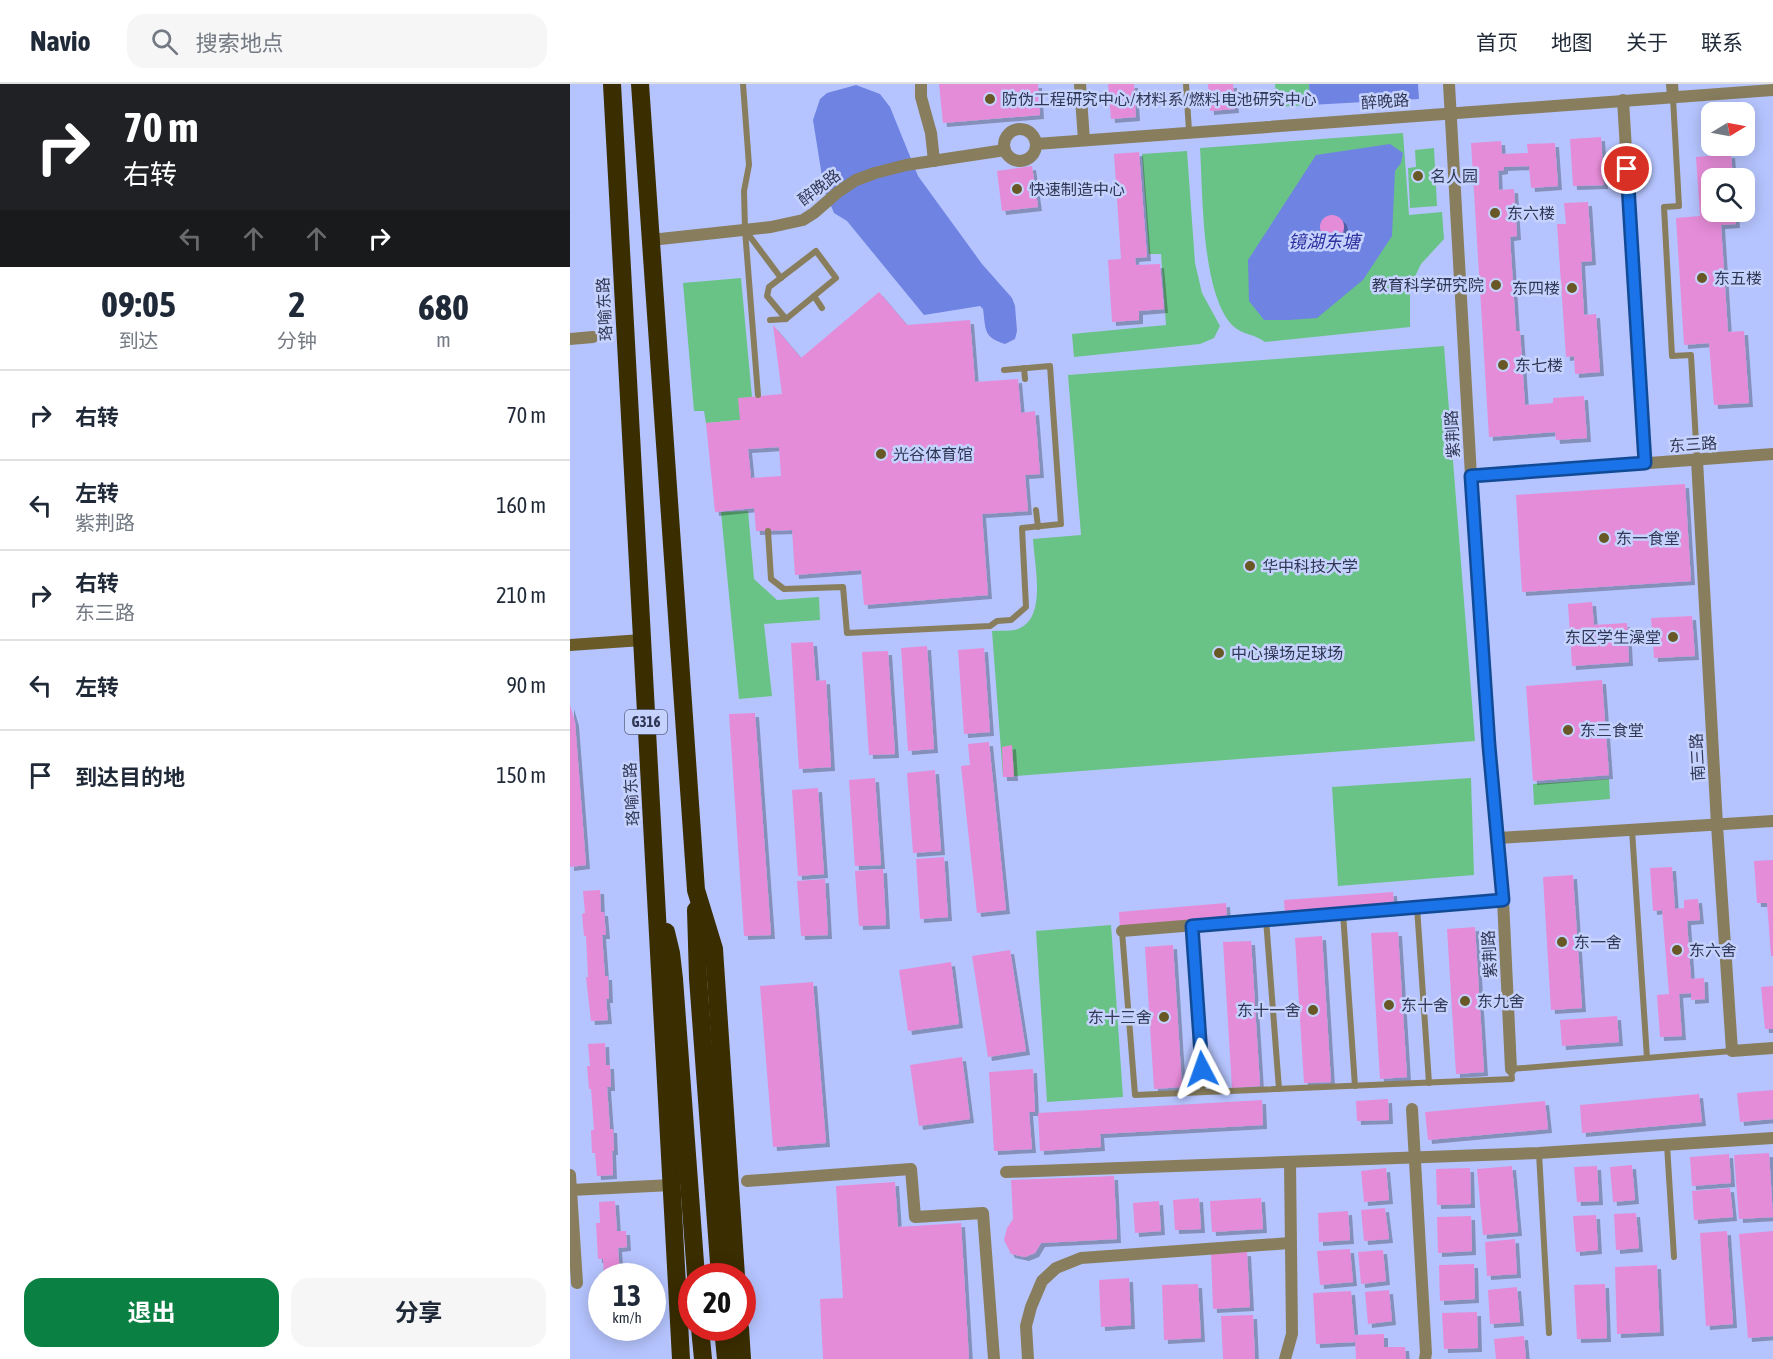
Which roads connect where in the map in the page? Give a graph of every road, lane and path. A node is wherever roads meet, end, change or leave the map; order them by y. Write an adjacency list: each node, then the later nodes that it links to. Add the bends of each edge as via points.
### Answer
1 (612, 84): 37 (highway, 珞喻东路 / G316)
2 (640, 84): 18 (highway, G316)
3 (743, 84): 17 (lane, via 749,165 744,191)
4 (921, 84): 16 (street)
5 (1080, 84): 13 (street)
6 (1186, 84): 12 (lane)
7 (1449, 84): 11 (street, 紫荆路)
8 (1672, 90): 9 (street, 醉晚路); 10 (street, 醉晚路); 31 (lane, via 1679,206 1664,207 1672,356 1691,355)
9 (1773, 90)
10 (1623, 100): 11 (street, 醉晚路); 32 (street)
11 (1451, 112): 12 (street, 醉晚路); 33 (street, 紫荆路)
12 (1189, 131): 13 (street, 醉晚路)
13 (1084, 140): 14 (street, 醉晚路)
14 (1036, 144): 15 (street, 醉晚路, via 1031,157 1021,161 1011,158); 15 (street, via 1032,134 1019,129 1007,136)
15 (1005, 150): 16 (street, 醉晚路)
16 (934, 161): 17 (street, 醉晚路, via 856,180 803,220)
17 (745, 230): 18 (street, 醉晚路); 19 (lane); 29 (lane)
18 (651, 240): 43 (highway, G316)
19 (781, 278): 20 (lane, via 816,251 836,278); 22 (lane, via 768,287 767,297)
20 (814, 296): 21 (lane); 22 (lane)
21 (822, 308)
22 (786, 319): 23 (lane)
23 (770, 320)
24 (593, 337): 25 (street)
25 (570, 339)
26 (1024, 368): 27 (lane); 28 (lane); 35 (lane, via 1050,366 1061,525)
27 (1004, 370)
28 (1025, 378)
29 (758, 395)
30 (1773, 454): 31 (street, 东三路)
31 (1697, 460): 32 (street, 东三路); 40 (street, 南三路)
32 (1645, 463): 33 (street, 东三路)
33 (1471, 476): 42 (street, 紫荆路)
34 (1036, 510): 35 (lane)
35 (1038, 527): 36 (lane, via 1022,528 1026,607 1011,620 990,626 847,633 843,586 784,589 771,579)
36 (768, 531)
37 (642, 640): 38 (street); 44 (highway, 珞喻东路 / G316)
38 (570, 645)
39 (1773, 820): 40 (street)
40 (1717, 825): 41 (street); 52 (street, 南三路)
41 (1632, 830): 42 (street); 53 (lane)
42 (1499, 838): 45 (street, 紫荆路)
43 (696, 890): 73 (highway, via 698,978); 74 (highway, G316, via 714,949)
44 (656, 891): 68 (highway, 珞喻东路 / G316); 72 (highway, via 674,979)
45 (1503, 900): 46 (street); 54 (street, 紫荆路)
46 (1417, 907): 47 (street); 55 (lane)
47 (1343, 913): 48 (street); 56 (lane)
48 (1266, 920): 49 (street); 57 (lane)
49 (1192, 926): 50 (street); 58 (lane)
50 (1122, 931): 58 (lane, via 1135,1095)
51 (1773, 1048): 52 (street)
52 (1732, 1051): 53 (lane)
53 (1647, 1058): 54 (lane)
54 (1511, 1069): 55 (lane, via 1512,1079)
55 (1429, 1083): 56 (lane)
56 (1355, 1086): 57 (lane)
57 (1279, 1089): 58 (lane)
58 (1203, 1092)
59 (1412, 1108): 63 (street)
60 (1773, 1138): 61 (street)
61 (1667, 1145): 62 (street); 71 (lane)
62 (1539, 1153): 63 (street); 76 (lane)
63 (1415, 1158): 64 (street); 87 (street)
64 (1290, 1162): 65 (street); 70 (street)
65 (1006, 1172)
66 (570, 1175): 69 (street)
67 (747, 1181): 84 (street, via 911,1169 915,1217 983,1213)
68 (672, 1185): 69 (street); 80 (highway, 珞喻东路 / G316)
69 (571, 1190): 75 (street)
70 (1290, 1243): 85 (street, via 1081,1258 1056,1268 1042,1281 1031,1307 1026,1326); 86 (street, via 1292,1334)
71 (1674, 1257)
72 (695, 1263)
73 (719, 1263)
74 (735, 1263)
75 (577, 1283)
76 (1549, 1333)
77 (701, 1341): 81 (highway)
78 (724, 1341): 82 (highway)
79 (741, 1341): 83 (highway)
80 (681, 1359)
81 (703, 1359)
82 (726, 1359)
83 (742, 1359)
84 (993, 1359)
85 (1028, 1359)
86 (1284, 1359)
87 (1425, 1359)

